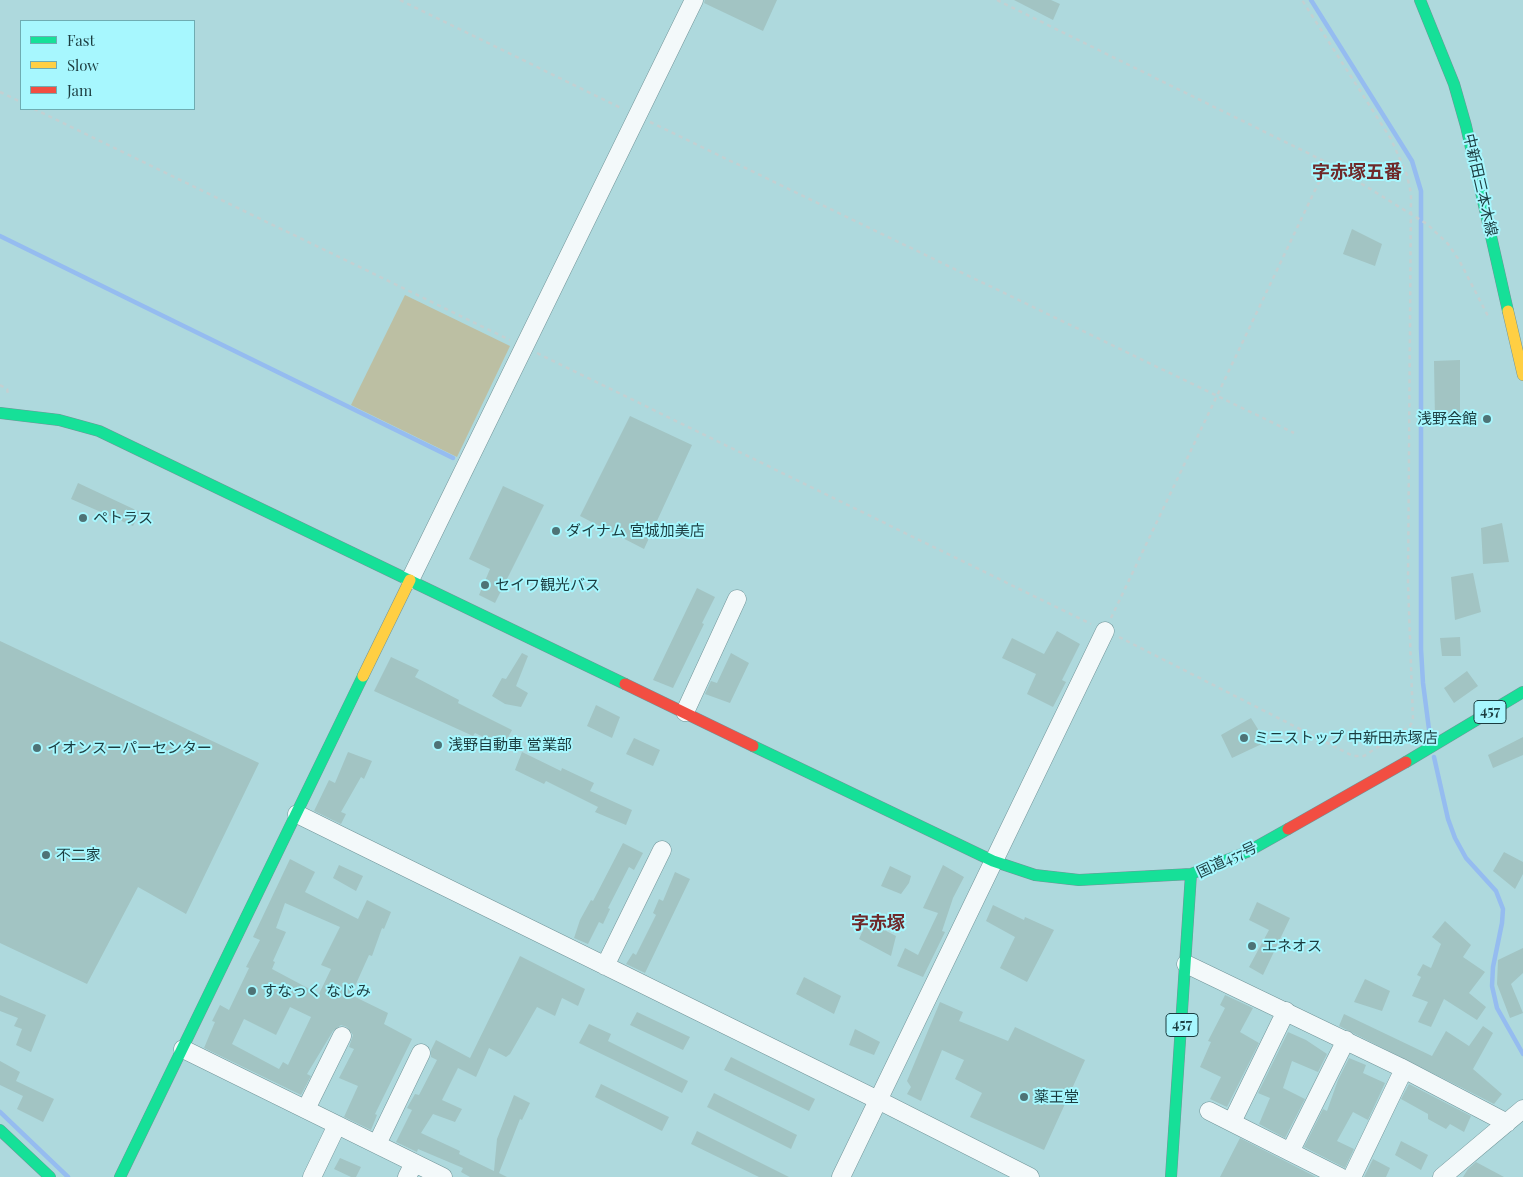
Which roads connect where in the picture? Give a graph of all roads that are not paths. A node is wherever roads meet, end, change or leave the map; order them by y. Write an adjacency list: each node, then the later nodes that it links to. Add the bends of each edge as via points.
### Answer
1 (694, 0): 5 (street)
2 (1420, 0): 3 (main road, 中新田三本木線, via 1454,84 1466,126)
3 (1523, 375)
4 (0, 413): 5 (main road, via 60,420 99,431)
5 (410, 580): 9 (main road); 10 (main road)
6 (737, 599): 9 (street)
7 (1105, 630): 12 (street)
8 (1523, 692): 13 (main road, 国道457号 / 457, via 1246,852)
9 (685, 712): 12 (main road)
10 (297, 814): 15 (street); 19 (main road)
11 (662, 850): 15 (street)
12 (993, 861): 13 (main road, via 1035,875 1079,880); 22 (street)
13 (1191, 874): 14 (main road, 国道457号 / 457)
14 (1186, 964): 16 (street); 38 (main road, 国道457号 / 457)
15 (605, 966): 22 (street)
16 (1286, 1011): 18 (street); 26 (street)
17 (342, 1036): 23 (street)
18 (1346, 1040): 21 (street); 30 (street)
19 (183, 1048): 23 (street); 33 (main road)
20 (420, 1053): 29 (street)
21 (1404, 1069): 25 (street); 40 (street)
22 (878, 1100): 36 (street); 37 (street)
23 (306, 1109): 27 (street)
24 (1209, 1111): 26 (street)
25 (1516, 1115): 41 (street)
26 (1232, 1122): 30 (street)
27 (337, 1125): 29 (street); 34 (street)
28 (0, 1130): 32 (main road)
29 (377, 1144): 31 (street)
30 (1290, 1152): 39 (street)
31 (411, 1170): 35 (street)
32 (50, 1177)
33 (120, 1177)
34 (312, 1177)
35 (443, 1177)
36 (841, 1177)
37 (1030, 1177)
38 (1172, 1177)
39 (1340, 1177)
40 (1352, 1177)
41 (1442, 1177)

